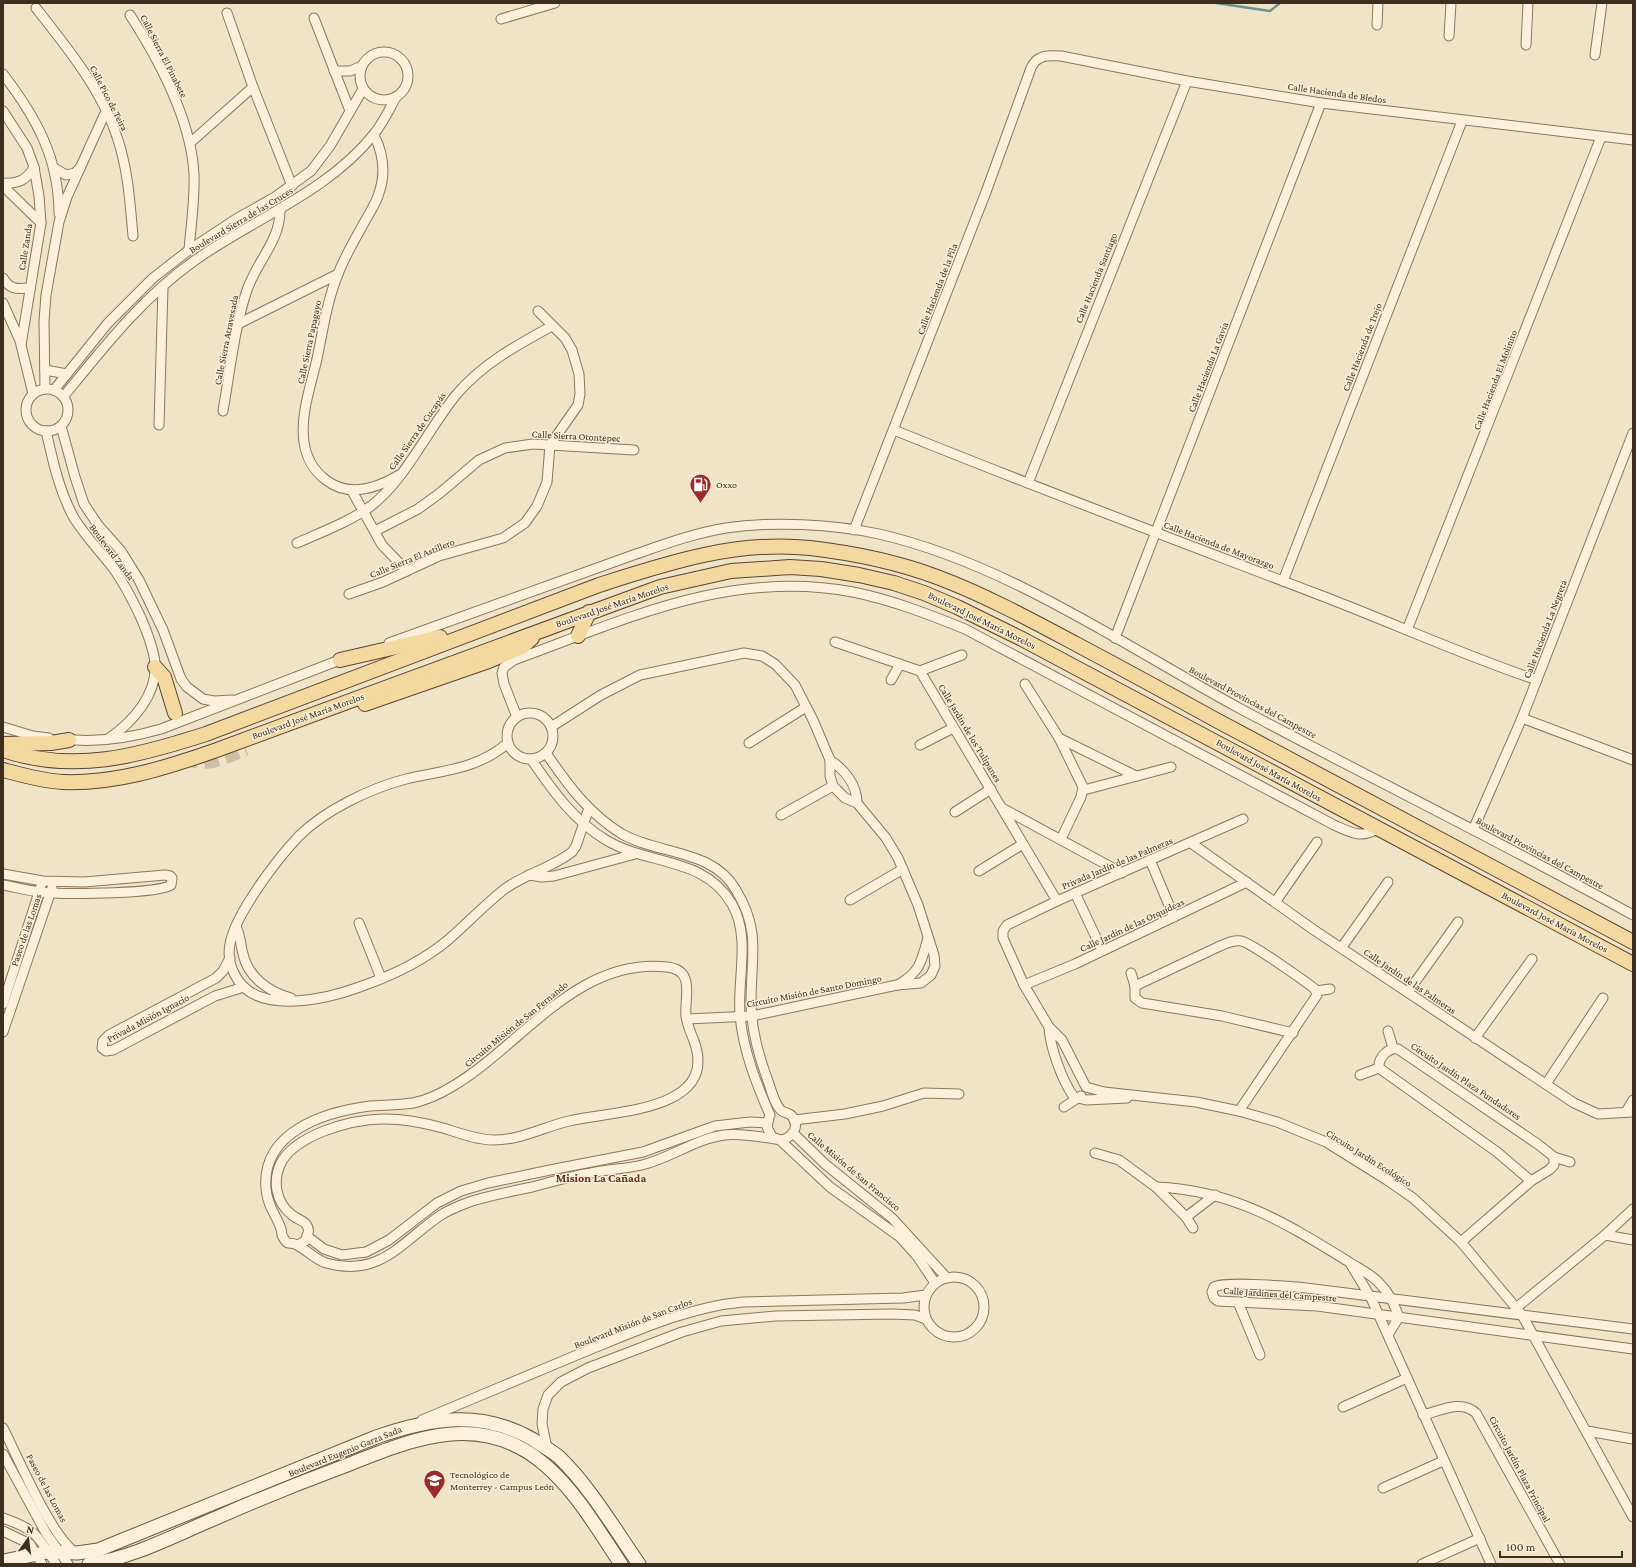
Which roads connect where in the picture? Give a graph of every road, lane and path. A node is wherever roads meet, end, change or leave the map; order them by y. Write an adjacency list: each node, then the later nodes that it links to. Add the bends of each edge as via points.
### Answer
1 (555, 3): 10 (street)
2 (1378, 3): 11 (street)
3 (1451, 3): 12 (street)
4 (1528, 3): 13 (street)
5 (1602, 3): 14 (street)
6 (36, 8): 26 (street, Calle Pico de Teira, via 80,65)
7 (228, 13): 20 (street)
8 (130, 15): 31 (street, Calle Sierra El Pinabete, via 165,78)
9 (314, 18): 17 (street)
10 (501, 19)
11 (1377, 25)
12 (1449, 36)
13 (1526, 45)
14 (1595, 55)
15 (1040, 57): 19 (street, Calle Hacienda de Bledos, via 1061,56); 59 (street, Calle Hacienda de la Pila, via 1033,64 1025,83 986,192)
16 (362, 66): 17 (street, via 350,71); 21 (street, via 360,78); 22 (street, Boulevard Sierra de las Cruces, via 369,57 380,52 398,56 406,66 408,78 405,89)
17 (334, 71): 25 (street)
18 (3, 74): 34 (street, via 37,122)
19 (1187, 81): 23 (street, Calle Hacienda de Bledos); 65 (street, Calle Hacienda Santiago)
20 (253, 87): 31 (street); 36 (street)
21 (363, 89): 22 (street, via 381,100); 25 (street, Boulevard Sierra de las Cruces)
22 (396, 97): 28 (street, Boulevard Sierra de las Cruces)
23 (1321, 103): 27 (street, Calle Hacienda de Bledos); 70 (street, Calle Hacienda La Gavia)
24 (3, 110): 33 (street, Calle Zanda, via 24,143)
25 (350, 111): 36 (street, Boulevard Sierra de las Cruces, via 318,163)
26 (106, 112): 32 (street); 40 (street, Calle Pico de Teira, via 117,136 125,164)
27 (1462, 121): 29 (street, Calle Hacienda de Bledos); 73 (street, Calle Hacienda de Trejo)
28 (374, 135): 37 (street, Boulevard Sierra de las Cruces, via 326,180); 42 (street, Calle Sierra Papagayo, via 383,161 379,193)
29 (1601, 137): 30 (street, Calle Hacienda de Bledos); 77 (street, Calle Hacienda El Molinito)
30 (1633, 140)
31 (190, 142): 41 (street, Calle Sierra El Pinabete, via 194,192)
32 (84, 162): 34 (street, via 70,175); 38 (street)
33 (34, 167): 35 (street, via 30,175 19,182); 39 (street, Calle Zanda)
34 (54, 168): 38 (street)
35 (3, 184): 39 (street)
36 (292, 186): 41 (street, Boulevard Sierra de las Cruces)
37 (280, 208): 44 (street, Boulevard Sierra de las Cruces, via 193,261); 48 (street, Calle Sierra Atravesada, via 281,219 278,228 269,250 250,281)
38 (59, 222): 51 (street, via 46,295)
39 (41, 223): 45 (street, Calle Zanda)
40 (133, 236)
41 (188, 250): 52 (street, Boulevard Sierra de las Cruces, via 152,278 123,307)
42 (338, 274): 48 (street); 66 (street, Calle Sierra Papagayo, via 326,313 306,406 304,442 311,462 320,476 329,483)
43 (3, 278): 45 (street, via 7,285 14,289)
44 (163, 287): 55 (street, Boulevard Sierra de las Cruces, via 123,326); 57 (street)
45 (30, 288): 50 (street, Calle Zanda)
46 (3, 303): 50 (street)
47 (538, 311): 49 (street)
48 (238, 324): 56 (street, Calle Sierra Atravesada)
49 (552, 326): 62 (street, via 565,338 572,350 579,374 580,394 578,405); 64 (street, Calle Sierra de Cucapás, via 504,353 467,382)
50 (21, 344): 54 (street, Calle Zanda)
51 (44, 370): 52 (street); 53 (street)
52 (67, 374): 53 (street, Boulevard Sierra de las Cruces)
53 (50, 389): 54 (street); 55 (street)
54 (33, 394): 60 (street, via 28,400 27,417 31,424)
55 (64, 396): 58 (street, via 69,412)
56 (223, 411)
57 (159, 425)
58 (62, 426): 60 (street); 80 (street, Boulevard Zanda, via 74,477 84,504 130,565)
59 (894, 430): 65 (street, Calle Hacienda de Mayorazgo); 68 (street, Calle Hacienda de la Pila)
60 (46, 431): 83 (street, Boulevard Zanda, via 58,478 70,510 126,588)
61 (1633, 433): 90 (street, Calle Hacienda La Negreta)
62 (550, 445): 63 (street, Calle Sierra Otontepec); 69 (street, Calle Sierra Otontepec, via 520,445 491,453 424,505); 72 (street, Calle Sierra El Astillero, via 543,495 525,523 503,538 439,556)
63 (634, 450)
64 (399, 475): 66 (street, via 386,482); 67 (street, Calle Sierra de Cucapás, via 377,500)
65 (1028, 483): 70 (street, Calle Hacienda de Mayorazgo)
66 (352, 491): 67 (street)
67 (364, 510): 69 (street); 71 (street, Calle Sierra de Cucapás)
68 (854, 530): 81 (street, Boulevard Provincias del Campestre, via 907,541 972,564 1039,596); 85 (street, Boulevard Provincias del Campestre, via 766,524 702,533 636,554)
69 (375, 531): 72 (street, via 382,545)
70 (1155, 533): 73 (street, Calle Hacienda de Mayorazgo); 81 (street, Calle Hacienda La Gavia)
71 (297, 543)
72 (407, 571): 74 (street, Calle Sierra El Astillero)
73 (1283, 581): 77 (street, Calle Hacienda de Mayorazgo)
74 (349, 594)
75 (589, 612): 78 (main road, Boulevard José María Morelos); 79 (main road); 128 (main road, Boulevard José María Morelos, via 666,585 702,576 754,569 821,569 894,583 957,606 1022,639)
76 (497, 624): 85 (main road); 108 (main road, Boulevard José María Morelos, via 206,734 149,752 67,762 26,757); 160 (main road, Boulevard José María Morelos, via 599,585 660,566 735,550 766,547 808,548 849,553 905,567 937,577 1050,631)
77 (1407, 630): 90 (street, Calle Hacienda de Mayorazgo)
78 (538, 631): 107 (main road, via 522,647 486,662 339,713); 114 (main road, Boulevard José María Morelos, via 214,751 140,774 103,781 62,782)
79 (578, 636): 95 (street, via 514,660 504,667 504,684); 128 (street, via 666,604 746,588 811,587 869,596 906,606 965,629 1338,827 1362,834 1369,834)
80 (166, 638): 83 (street); 92 (street, Boulevard Zanda, via 181,679 193,693 203,699 214,701)
81 (1115, 638): 129 (street, Boulevard Provincias del Campestre, via 1238,707)
82 (835, 642): 86 (street)
83 (150, 644): 87 (street, Boulevard Zanda)
84 (962, 655): 88 (street)
85 (340, 660): 92 (street, Boulevard Provincias del Campestre)
86 (900, 664): 88 (street); 89 (street)
87 (155, 667): 94 (main road, via 164,677); 102 (street, Boulevard Zanda, via 150,689 141,708 124,728)
88 (920, 671): 99 (street, Calle Jardín de los Tulipanes)
89 (891, 680)
90 (1537, 680): 96 (street, Calle Hacienda La Negreta)
91 (1025, 684): 100 (street)
92 (240, 699): 102 (street, Boulevard Provincias del Campestre, via 161,729 138,736)
93 (806, 707): 97 (street, Circuito Misión de Santo Domingo, via 795,685 782,670 762,656 744,653 628,680); 104 (street); 111 (street, Circuito Misión de Santo Domingo)
94 (175, 713)
95 (517, 717): 97 (street, via 524,713 540,715); 103 (street, via 508,728)
96 (1522, 718): 112 (street); 129 (street, Calle Hacienda La Negreta)
97 (552, 726): 109 (street, via 553,742)
98 (3, 727): 101 (street, Boulevard Provincias del Campestre, via 33,736)
99 (953, 728): 106 (street); 119 (street, Calle Jardín de los Tulipanes)
100 (1059, 738): 115 (street); 120 (street)
101 (68, 740): 102 (street, Boulevard Provincias del Campestre); 105 (main road, via 25,745)
102 (107, 740)
103 (508, 743): 110 (street, via 517,755); 158 (street, via 490,756 469,766 385,786 323,817 308,828 279,859 248,904)
104 (748, 743)
105 (3, 744)
106 (920, 745)
107 (246, 749)
108 (3, 750)
109 (546, 753): 110 (street); 116 (street)
110 (531, 759): 117 (street)
111 (830, 760): 118 (street, Circuito Misión de Santo Domingo); 121 (street, Circuito Misión de Santo Domingo, via 849,778)
112 (1633, 760)
113 (1172, 767): 115 (street)
114 (3, 770)
115 (1136, 776): 120 (street)
116 (562, 777): 117 (street); 123 (street)
117 (549, 785): 127 (street)
118 (833, 786): 121 (street, Circuito Misión de Santo Domingo, via 845,798); 125 (street)
119 (991, 789): 122 (street, Calle Jardín de los Tulipanes); 124 (street)
120 (1084, 790): 130 (street)
121 (857, 803): 137 (street, Circuito Misión de Santo Domingo, via 886,838)
122 (1001, 807): 130 (street); 133 (street, Calle Jardín de los Tulipanes)
123 (589, 808): 127 (street); 136 (street, via 624,835 696,858)
124 (955, 812)
125 (780, 815)
126 (1243, 819): 132 (street, Privada Jardín de las Palmeras)
127 (583, 824): 134 (street, via 606,840); 141 (street, via 572,852)
128 (1377, 829): 165 (main road, Boulevard José María Morelos)
129 (1473, 830): 154 (street, Boulevard Provincias del Campestre)
130 (1061, 839): 139 (street)
131 (1317, 842): 153 (street)
132 (1191, 843): 135 (street, Privada Jardín de las Palmeras); 145 (street, Calle Jardín de las Palmeras)
133 (1023, 844): 138 (street); 152 (street, Calle Jardín de los Tulipanes)
134 (635, 854): 141 (street, via 554,876); 142 (street, via 687,866)
135 (1150, 860): 139 (street, Privada Jardín de las Palmeras); 155 (street)
136 (713, 867): 142 (street); 178 (street, via 735,888 748,913 753,936)
137 (903, 869): 151 (street); 159 (street, Circuito Misión de Santo Domingo, via 924,919)
138 (979, 871)
139 (1122, 873): 150 (street, Privada Jardín de las Palmeras)
140 (3, 874): 143 (street)
141 (529, 875): 167 (street, via 506,888 446,941 412,963)
142 (707, 877): 179 (street, via 718,885 732,905 741,928)
143 (43, 881): 144 (street); 148 (street, Paseo de las Lomas)
144 (55, 881): 149 (street, Paseo de las Lomas); 149 (street, via 84,882 163,874 170,876 172,881 171,885 162,889)
145 (1247, 882): 153 (street, Calle Jardín de las Palmeras); 155 (street, Calle Jardín de las Orquídeas)
146 (1388, 882): 161 (street)
147 (3, 885): 148 (street)
148 (39, 892): 149 (street); 177 (street, Paseo de las Lomas)
149 (51, 893): 183 (street, Paseo de las Lomas)
150 (1075, 893): 152 (street, Privada Jardín de las Palmeras); 162 (street)
151 (850, 900)
152 (1057, 901): 169 (street, Privada Jardín de las Palmeras, via 1012,922 1003,931 1007,950)
153 (1276, 901): 161 (street, Calle Jardín de las Palmeras)
154 (1633, 915)
155 (1174, 917): 162 (street, Calle Jardín de las Orquídeas)
156 (1458, 922): 174 (street)
157 (359, 923): 167 (street)
158 (236, 927): 163 (street, via 231,940); 176 (street, via 243,956 255,978 270,990)
159 (928, 938): 168 (street, Circuito Misión de Santo Domingo, via 922,960 916,970); 168 (street, Circuito Misión de Santo Domingo, via 935,960 931,975 916,984)
160 (1633, 942)
161 (1342, 948): 174 (street, Calle Jardín de las Palmeras)
162 (1102, 950): 169 (street, Calle Jardín de las Orquídeas)
163 (230, 958): 171 (street, via 234,972); 171 (street, Privada Misión Ignacio, via 216,978 110,1035 103,1041 102,1048 106,1051 113,1050 215,996)
164 (1532, 959): 185 (street)
165 (1633, 964)
166 (1131, 974): 170 (street)
167 (381, 978): 176 (street, via 332,996)
168 (897, 985): 178 (street, Circuito Misión de Santo Domingo)
169 (1024, 985): 181 (street)
170 (1135, 986): 173 (street, via 1220,946 1240,941 1256,948); 184 (street, via 1135,998 1142,1003 1222,1016)
171 (244, 987): 176 (street, via 266,999)
172 (1330, 989): 173 (street)
173 (1316, 991): 184 (street, via 1316,997)
174 (1408, 992): 185 (street, Calle Jardín de las Palmeras)
175 (1603, 998): 189 (street)
176 (297, 1000)
177 (3, 1004)
178 (752, 1016): 179 (street, Circuito Misión de Santo Domingo); 196 (street, via 763,1068)
179 (740, 1017): 180 (street, Circuito Misión de Santo Domingo); 199 (street, via 754,1077)
180 (687, 1020): 215 (street, Circuito Misión de San Fernando, via 699,1058 696,1075 680,1093 660,1104 573,1120 507,1140 486,1140 414,1120 392,1118 351,1122 317,1134 291,1149 283,1159 276,1176 275,1185 281,1203); 217 (street, Circuito Misión de San Fernando, via 687,989 680,971 664,966 610,973 572,992 486,1064 442,1092 414,1102 338,1112 296,1130 281,1140 269,1160 266,1175 268,1202)
181 (1049, 1027): 190 (street, via 1062,1040 1082,1083); 193 (street, via 1051,1043 1060,1068 1070,1092)
182 (1388, 1031): 186 (street)
183 (3, 1032)
184 (1292, 1033): 197 (street)
185 (1476, 1038): 189 (street, Calle Jardín de las Palmeras)
186 (1393, 1048): 187 (street, via 1385,1053 1378,1064); 204 (street, Circuito Jardín Plaza Fundadores, via 1400,1050)
187 (1379, 1068): 188 (street); 207 (street, via 1497,1152)
188 (1360, 1075)
189 (1546, 1084): 198 (street, Calle Jardín de las Palmeras, via 1592,1113)
190 (1090, 1089): 192 (street, Circuito Jardín Ecológico); 193 (street)
191 (959, 1094): 200 (street, via 924,1093 883,1106 845,1114)
192 (1136, 1096): 193 (street, Circuito Jardín Ecológico, via 1110,1100); 197 (street, Circuito Jardín Ecológico, via 1196,1102)
193 (1078, 1099): 195 (street)
194 (1633, 1100): 198 (street, Calle Jardín de las Palmeras)
195 (1064, 1107)
196 (782, 1111): 199 (street); 200 (street)
197 (1239, 1111): 221 (street, Circuito Jardín Ecológico, via 1277,1122 1326,1142 1406,1194)
198 (1630, 1112)
199 (769, 1119): 202 (street, via 768,1130); 219 (street, via 715,1126 643,1152 488,1183 461,1191 437,1203 389,1240 366,1252 342,1255 324,1249)
200 (794, 1120): 201 (street, Calle Misión de San Francisco, via 796,1125)
201 (793, 1133): 202 (street, via 790,1137); 206 (street, Calle Misión de San Francisco)
202 (778, 1139): 208 (street); 222 (street, Circuito Misión de San Fernando, via 748,1135 720,1136 663,1159 638,1166 591,1172 473,1201 440,1216 388,1256 364,1265 341,1266 323,1262)
203 (1095, 1153): 209 (street, via 1119,1160)
204 (1554, 1157): 205 (street); 207 (street, via 1554,1165)
205 (1570, 1162)
206 (841, 1176): 208 (street); 211 (street, Calle Misión de San Francisco)
207 (1531, 1181): 221 (street)
208 (830, 1187): 212 (street)
209 (1156, 1187): 210 (street); 214 (street)
210 (1215, 1195): 214 (street); 223 (street, via 1298,1230)
211 (870, 1199): 212 (street); 224 (street, Calle Misión de San Francisco, via 900,1226)
212 (861, 1208): 225 (street, via 909,1246)
213 (1633, 1209): 218 (street)
214 (1186, 1217): 216 (street)
215 (296, 1218): 217 (street, via 286,1221); 219 (street, Circuito Misión de San Fernando, via 306,1224)
216 (1193, 1228)
217 (282, 1229): 222 (street, Circuito Misión de San Fernando, via 281,1234 286,1242)
218 (1605, 1235): 220 (street); 232 (street)
219 (308, 1237): 222 (street)
220 (1633, 1240)
221 (1461, 1242): 232 (street, Circuito Jardín Ecológico)
222 (298, 1245)
223 (1350, 1263): 228 (street); 229 (street, via 1375,1279)
224 (946, 1278): 225 (street); 235 (street, via 957,1277 967,1280 976,1287 982,1295 983,1316 978,1326 961,1337 940,1334)
225 (935, 1283): 227 (street)
226 (1346, 1294): 228 (street, Calle Jardines del Campestre); 230 (street, Calle Jardines del Campestre, via 1263,1285 1222,1285 1213,1288 1212,1296 1216,1300); 231 (street)
227 (926, 1295): 235 (street, via 923,1307); 239 (street, Boulevard Misión de San Carlos, via 904,1298 722,1304 671,1318)
228 (1371, 1298): 229 (street, Calle Jardines del Campestre); 233 (street)
229 (1392, 1299): 232 (street, Calle Jardines del Campestre, via 1455,1308); 234 (street)
230 (1238, 1302): 231 (street, Calle Jardines del Campestre); 241 (street)
231 (1344, 1309): 233 (street, Calle Jardines del Campestre)
232 (1519, 1311): 236 (street, Calle Jardines del Campestre); 238 (street, Circuito Jardín Ecológico)
233 (1378, 1315): 234 (street, Calle Jardines del Campestre); 237 (street)
234 (1398, 1317): 237 (street); 238 (street, Calle Jardines del Campestre)
235 (926, 1319): 242 (street, via 915,1315 892,1314 734,1319 682,1332)
236 (1633, 1329)
237 (1388, 1335): 243 (street)
238 (1534, 1335): 240 (street, Calle Jardines del Campestre); 248 (street, Circuito Jardín Ecológico)
239 (604, 1344): 242 (street); 246 (street, Boulevard Misión de San Carlos)
240 (1633, 1349)
241 (1260, 1355)
242 (610, 1359): 250 (street, via 569,1377 548,1395 541,1418)
243 (1407, 1378): 244 (street); 245 (street)
244 (1343, 1407)
245 (1423, 1415): 252 (street); 267 (street, Circuito Jardín Plaza Principal, via 1460,1406 1469,1407 1476,1413)
246 (409, 1425): 250 (street, Boulevard Eugenio Garza Sada, via 448,1419 483,1421 511,1429); 258 (street, Boulevard Eugenio Garza Sada, via 110,1546)
247 (3, 1428): 258 (street, Paseo de las Lomas, via 57,1532 69,1548)
248 (1587, 1431): 249 (street); 254 (street, Circuito Jardín Ecológico)
249 (1633, 1439)
250 (547, 1448): 264 (street, Boulevard Eugenio Garza Sada, via 559,1457 583,1485)
251 (3, 1454): 259 (street, via 34,1513)
252 (1444, 1461): 253 (street); 257 (street)
253 (1383, 1488)
254 (1633, 1517)
255 (3, 1518): 259 (street, via 16,1522 36,1534 43,1541)
256 (3, 1531): 259 (street)
257 (1480, 1538): 265 (street); 266 (street)
258 (77, 1553): 259 (street, Boulevard Eugenio Garza Sada)
259 (49, 1557): 260 (street, Boulevard Eugenio Garza Sada); 261 (street)
260 (3, 1561)
261 (68, 1564)
262 (89, 1564): 263 (street, Boulevard Eugenio Garza Sada, via 106,1562 133,1553 396,1445 427,1436 464,1433 508,1442 544,1464 573,1495)
263 (621, 1564)
264 (639, 1564)
265 (1422, 1564)
266 (1491, 1564)
267 (1560, 1564)

